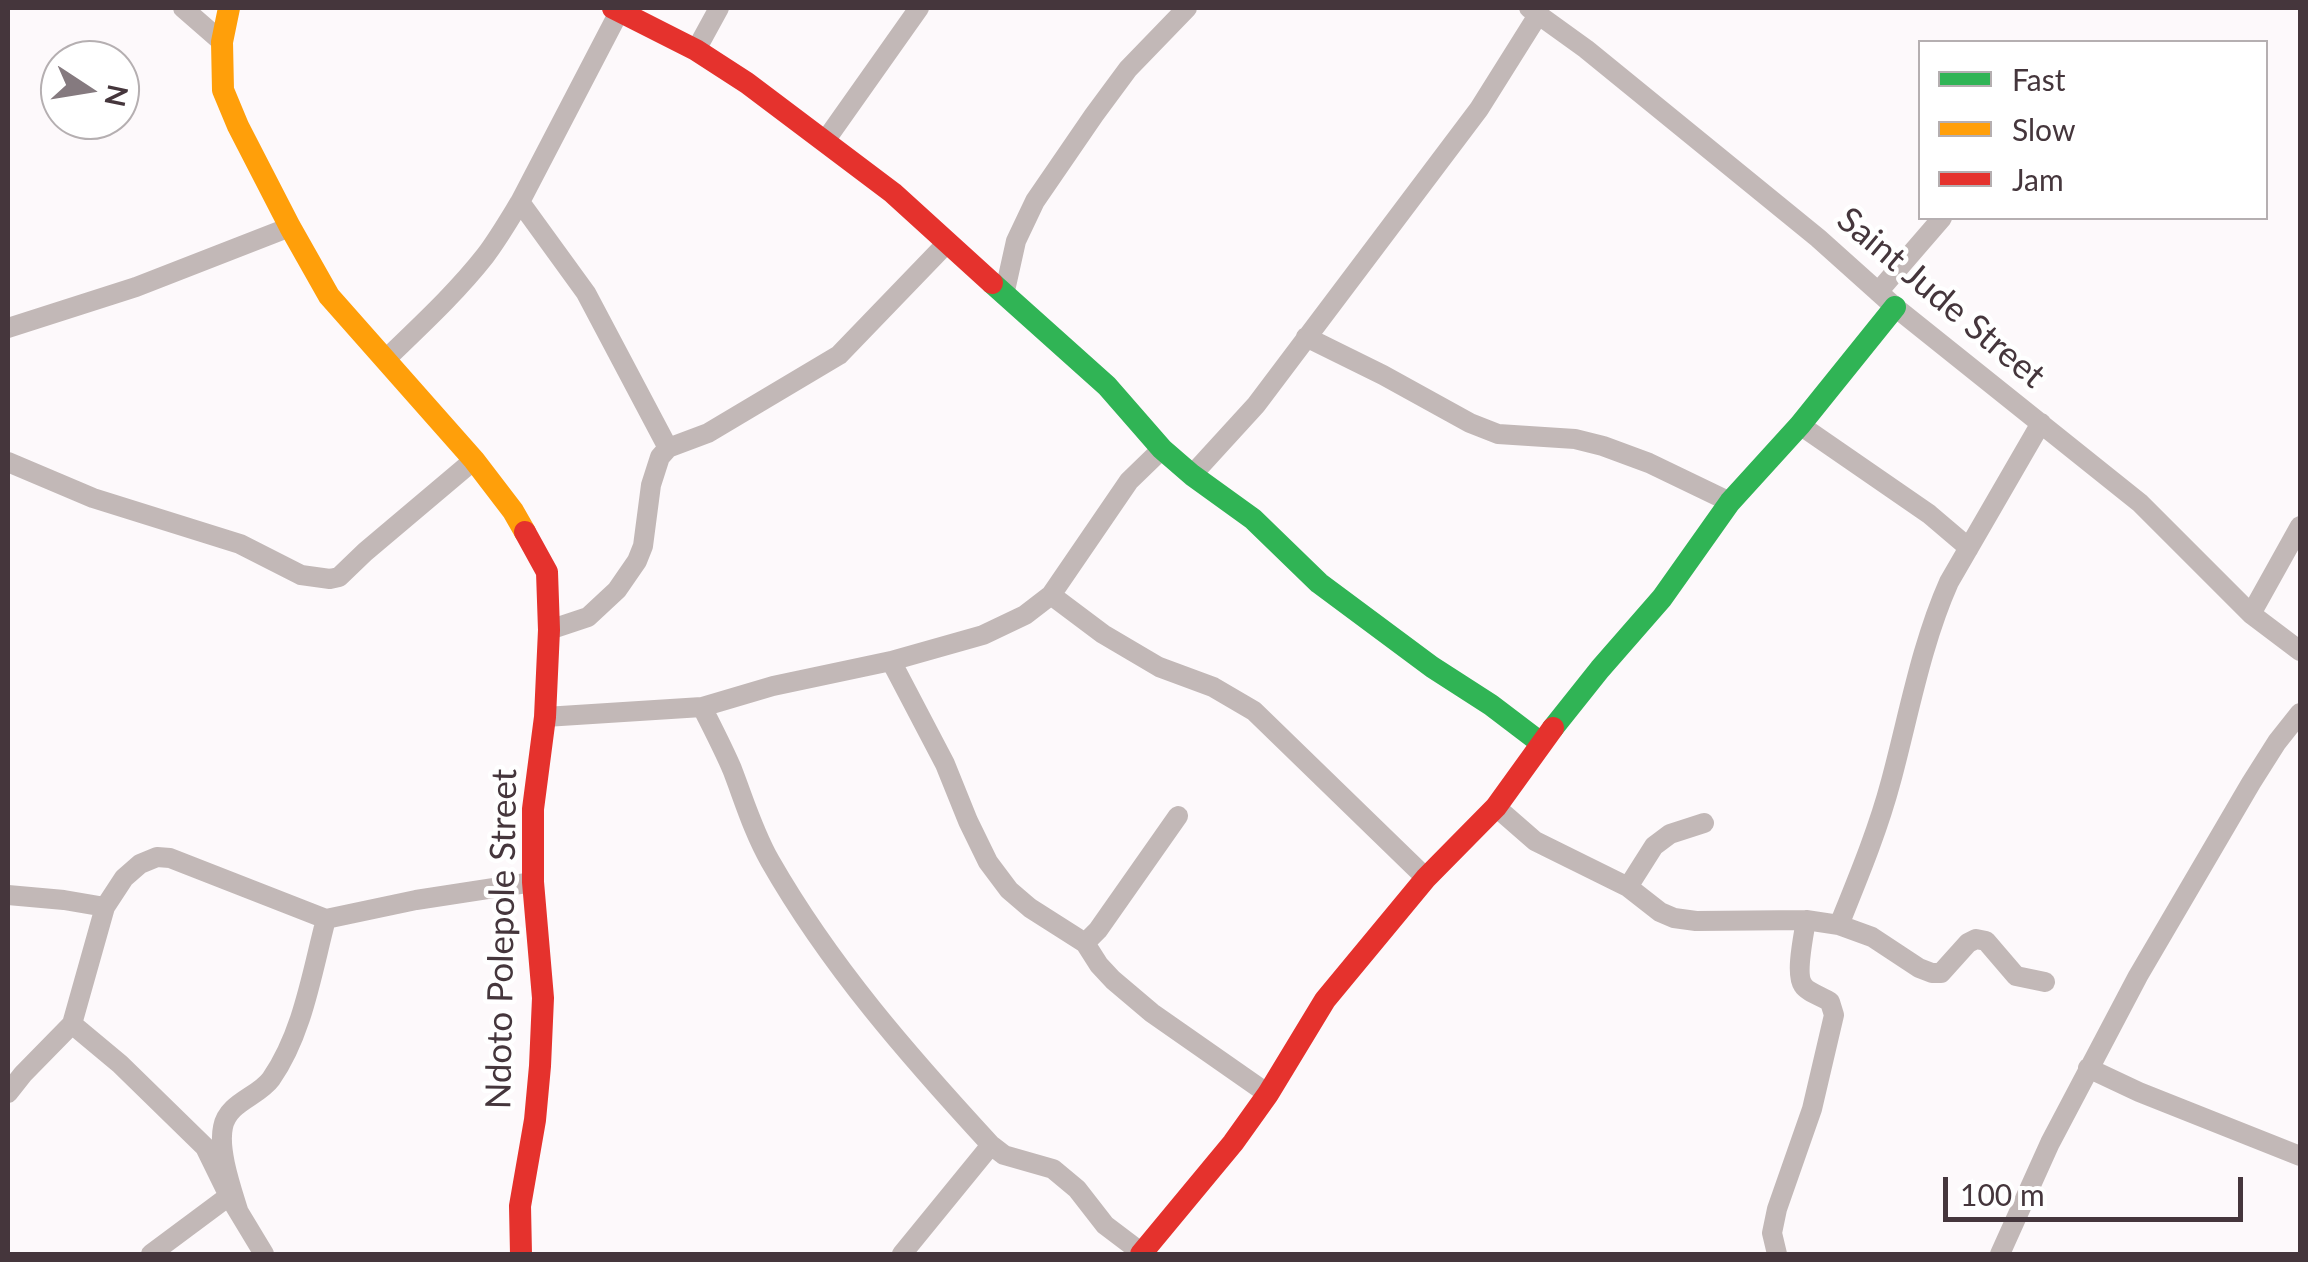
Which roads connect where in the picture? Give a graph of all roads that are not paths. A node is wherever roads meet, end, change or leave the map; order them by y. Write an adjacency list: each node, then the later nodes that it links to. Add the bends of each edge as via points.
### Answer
1 (183, 8): 8 (street)
2 (229, 8): 8 (street, Ndoto Polepole Street)
3 (719, 8): 9 (street)
4 (919, 8): 10 (street)
5 (1187, 8): 15 (street, via 1128,70 1035,201 1016,241)
6 (616, 10): 9 (street); 11 (street)
7 (1534, 11): 16 (street, Saint Jude Street); 18 (street, via 1479,110)
8 (222, 42): 13 (street, Ndoto Polepole Street, via 223,90)
9 (696, 50): 10 (street)
10 (825, 140): 14 (street)
11 (520, 202): 19 (street, via 486,255); 22 (street, via 586,292)
12 (1941, 220): 16 (street)
13 (290, 227): 17 (street, via 136,288); 19 (street, Ndoto Polepole Street, via 329,296)
14 (948, 243): 15 (street); 22 (street, via 838,355 708,433)
15 (1004, 294): 23 (street, via 1107,386)
16 (1886, 299): 20 (street, Saint Jude Street); 21 (street)
17 (8, 328)
18 (1306, 337): 26 (street, via 1256,406); 27 (street, via 1484,429 1603,446)
19 (386, 359): 24 (street, Ndoto Polepole Street)
20 (2042, 422): 29 (street); 31 (street, Saint Jude Street, via 2140,503)
21 (1800, 425): 27 (street); 29 (street)
22 (668, 448): 32 (street, via 651,485 638,562 588,617)
23 (1162, 449): 26 (street); 30 (street, via 1129,481)
24 (474, 460): 25 (street, via 330,579 301,574 240,544 93,498); 32 (street, Ndoto Polepole Street, via 514,511 547,572)
25 (8, 462)
26 (1192, 476): 38 (street, via 1253,520 1318,583)
27 (1730, 502): 38 (street, via 1662,598)
28 (2300, 526): 31 (street)
29 (1968, 548): 49 (street, via 1939,604 1876,830)
30 (1050, 595): 34 (street, via 984,635); 42 (street, via 1103,634 1254,712)
31 (2251, 614): 33 (street, Saint Jude Street)
32 (549, 630): 37 (street, Ndoto Polepole Street)
33 (2300, 650)
34 (891, 662): 35 (street); 50 (street, via 988,862 1030,908)
35 (702, 706): 37 (street); 56 (street, via 752,826 796,904 876,1015)
36 (2300, 714): 53 (street, via 2251,783)
37 (545, 717): 43 (street, Ndoto Polepole Street, via 533,809)
38 (1541, 743): 39 (street)
39 (1496, 806): 42 (street); 44 (street, via 1535,841)
40 (1178, 816): 50 (street)
41 (1704, 823): 44 (street, via 1654,846)
42 (1426, 878): 55 (street, via 1325,1000)
43 (533, 882): 47 (street); 61 (street, Ndoto Polepole Street, via 543,998 535,1120 520,1206)
44 (1628, 887): 48 (street, via 1674,918)
45 (8, 895): 46 (street)
46 (104, 908): 47 (street, via 124,878 156,857); 52 (street)
47 (326, 919): 58 (street, via 282,1062 223,1124)
48 (1806, 920): 49 (street); 64 (street, via 1800,982 1830,1002 1834,1015 1812,1109 1777,1210)
49 (1839, 925): 51 (street, via 1932,973 1941,973 1968,943 1986,941 2016,976)
50 (1085, 944): 55 (street, via 1152,1013)
51 (2044, 982)
52 (72, 1024): 54 (street); 58 (street, via 205,1147)
53 (2088, 1068): 57 (street); 65 (street)
54 (8, 1093)
55 (1268, 1094): 63 (street)
56 (991, 1145): 62 (street); 63 (street, via 1053,1169 1104,1225)
57 (2300, 1156)
58 (233, 1203): 59 (street); 60 (street)
59 (151, 1254)
60 (264, 1254)
61 (521, 1254)
62 (902, 1254)
63 (1143, 1254)
64 (1777, 1254)
65 (2000, 1254)

